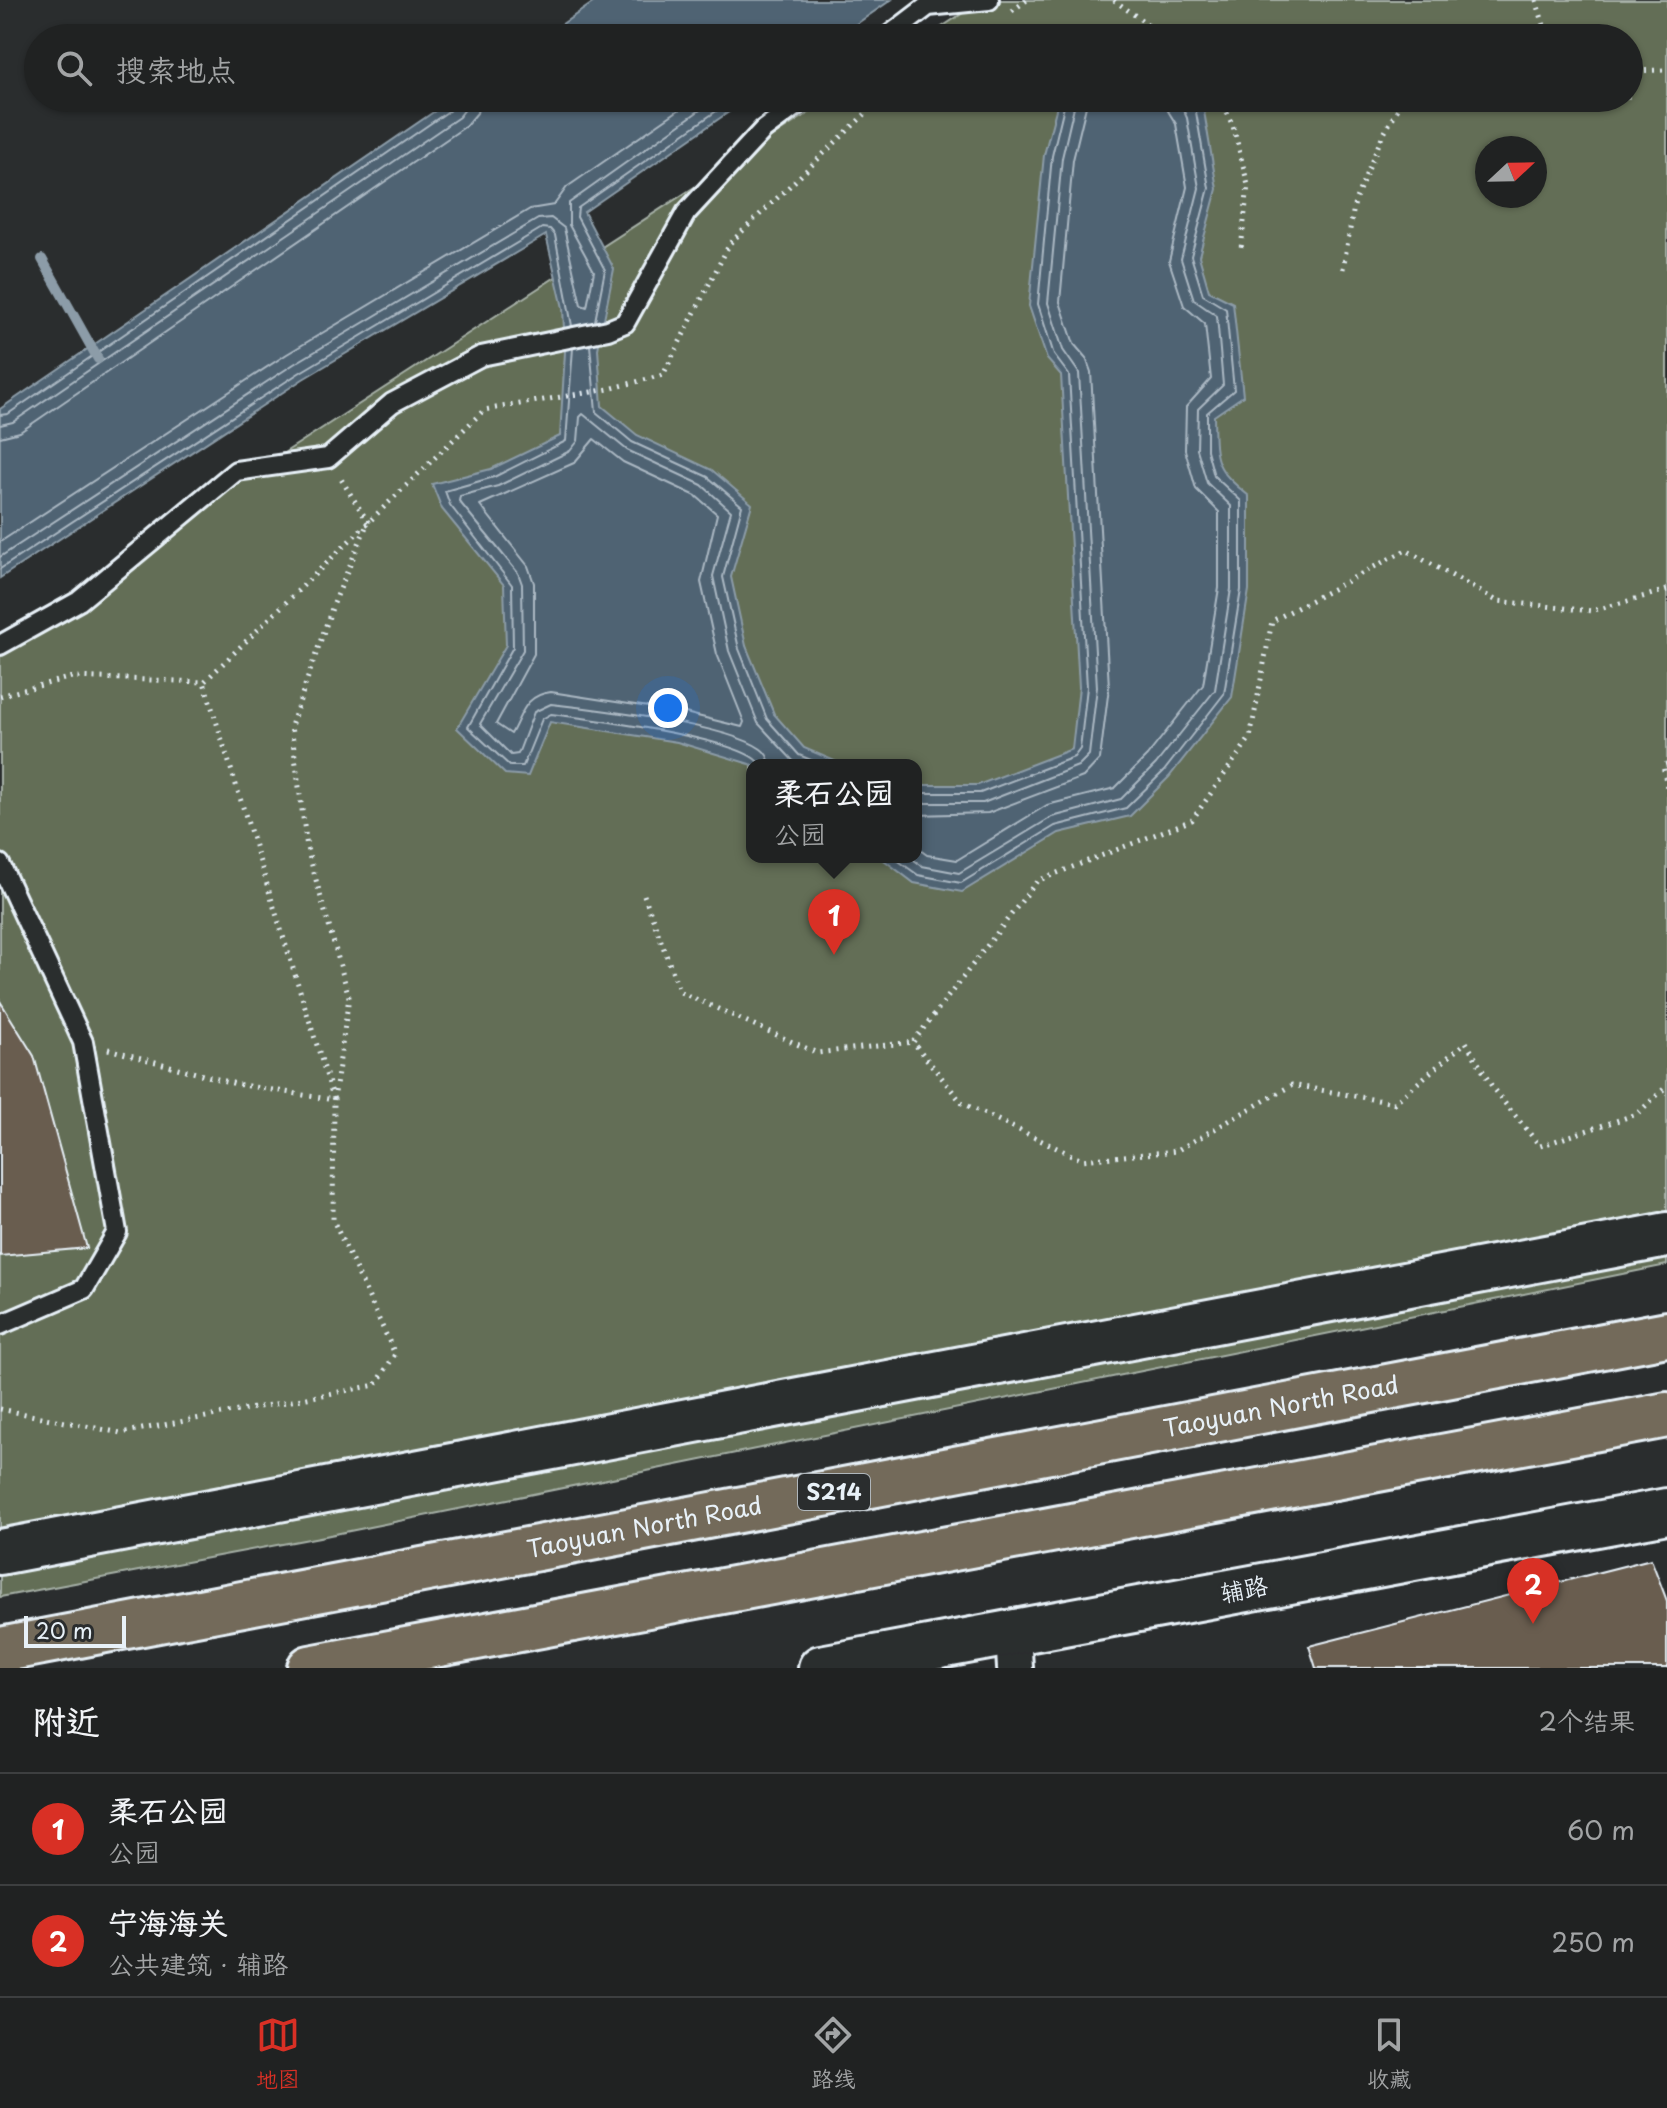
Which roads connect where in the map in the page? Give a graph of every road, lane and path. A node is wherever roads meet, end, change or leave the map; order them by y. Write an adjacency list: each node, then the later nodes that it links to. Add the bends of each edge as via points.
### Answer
1 (989, 0): 4 (lane, via 928,6)
2 (1114, 0): 5 (path)
3 (1536, 0): 6 (path)
4 (904, 24)
5 (1147, 24)
6 (1544, 24)
7 (1667, 70): 8 (path)
8 (1643, 71)
9 (787, 112): 15 (lane, via 763,130 686,213 625,323 481,356 392,403)
10 (867, 112): 16 (path, via 730,243 663,375 484,410)
11 (1226, 112): 13 (path, via 1248,185)
12 (1396, 112): 14 (path, via 1355,201)
13 (1241, 249)
14 (1343, 269)
15 (328, 458): 16 (path); 18 (lane, via 236,471 79,601)
16 (368, 522): 19 (path); 28 (path, via 291,726 307,848 349,997)
17 (1667, 590): 26 (path, via 1592,611 1497,601 1406,550 1272,621 1250,738 1192,820 1037,881)
18 (0, 645)
19 (204, 682): 20 (path, via 72,677); 28 (path)
20 (0, 696)
21 (1667, 764): 22 (path)
22 (1667, 788)
23 (0, 864): 25 (lane)
24 (644, 895): 26 (path, via 680,992 817,1053)
25 (83, 1042): 28 (path, via 236,1084); 30 (lane, via 117,1232 84,1289)
26 (913, 1042): 27 (path, via 962,1103 1082,1160 1176,1151 1292,1085 1394,1103 1466,1042 1494,1090 1540,1146 1637,1114)
27 (1667, 1086)
28 (334, 1100): 32 (path, via 333,1220 395,1354 376,1385 121,1433)
29 (1667, 1235): 35 (street)
30 (0, 1325)
31 (1667, 1334): 36 (main road, Taoyuan North Road / S214)
32 (0, 1409)
33 (1667, 1415): 38 (main road)
34 (1667, 1511): 37 (street, 辅路)
35 (0, 1552)
36 (0, 1650)
37 (1014, 1651): 39 (street, 辅路)
38 (310, 1668)
39 (821, 1668)

